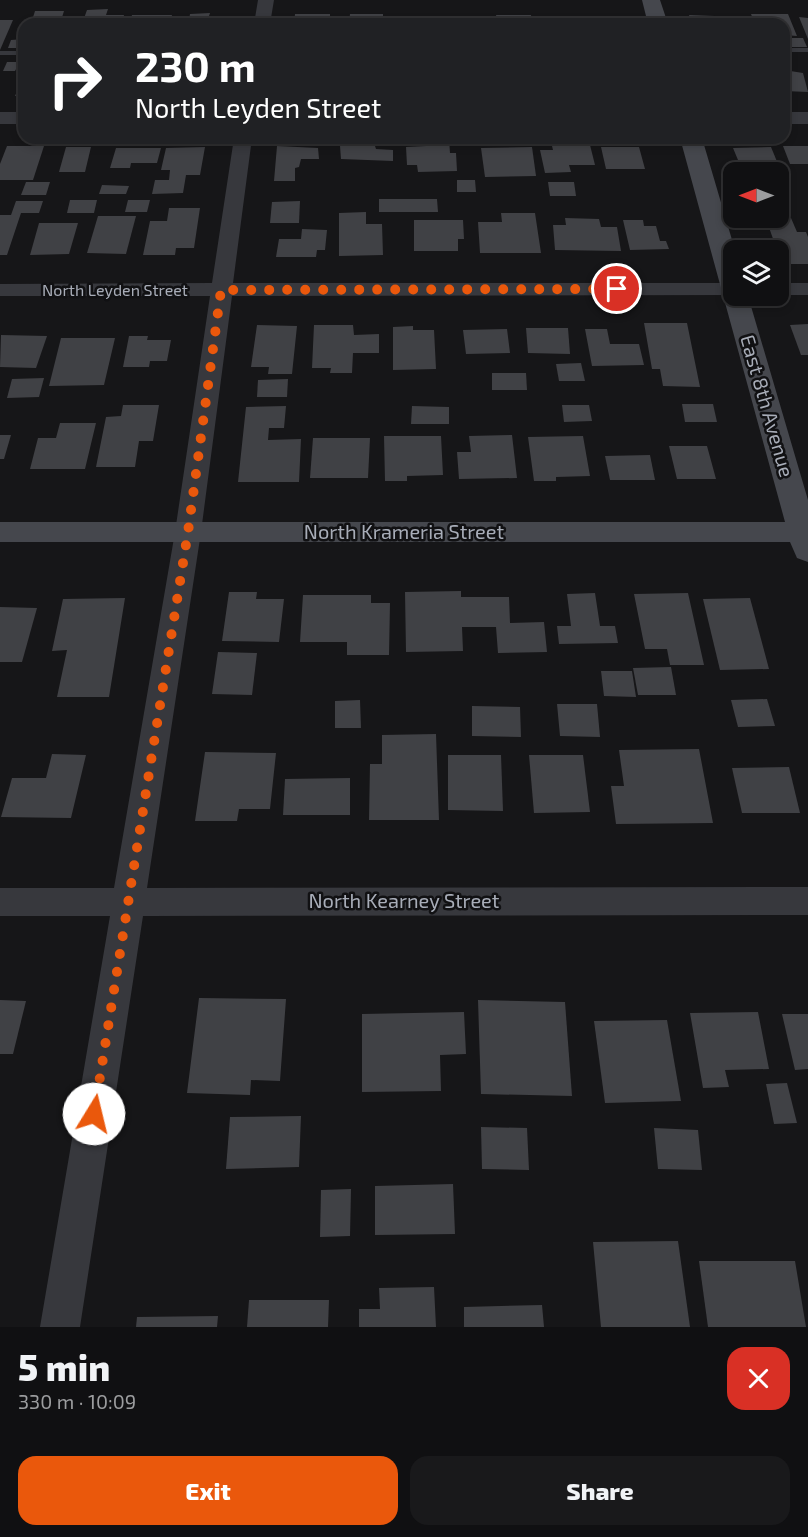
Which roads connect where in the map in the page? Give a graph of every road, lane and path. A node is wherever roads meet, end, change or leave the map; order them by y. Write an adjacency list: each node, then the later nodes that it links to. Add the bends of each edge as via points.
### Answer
1 (266, 0): 3 (street)
2 (651, 0): 4 (street)
3 (263, 18)
4 (656, 18)
5 (790, 50): 6 (lane)
6 (808, 50)
7 (0, 53): 8 (lane)
8 (18, 53)
9 (0, 118): 10 (street)
10 (18, 118)
11 (790, 118): 12 (street)
12 (808, 118)
13 (242, 144): 20 (street)
14 (693, 144): 15 (street)
15 (723, 250)
16 (723, 289): 20 (street, North Leyden Street)
17 (789, 289): 18 (street)
18 (808, 289)
19 (0, 290): 20 (street, North Leyden Street)
20 (221, 290): 23 (street)
21 (738, 306): 24 (street, East 8th Avenue)
22 (0, 532): 23 (street, North Krameria Street)
23 (188, 532): 24 (street, North Krameria Street); 25 (street)
24 (806, 538)
25 (127, 901): 26 (street, North Kearney Street); 27 (street, North Kearney Street); 28 (street)
26 (808, 901)
27 (0, 902)
28 (60, 1327)

